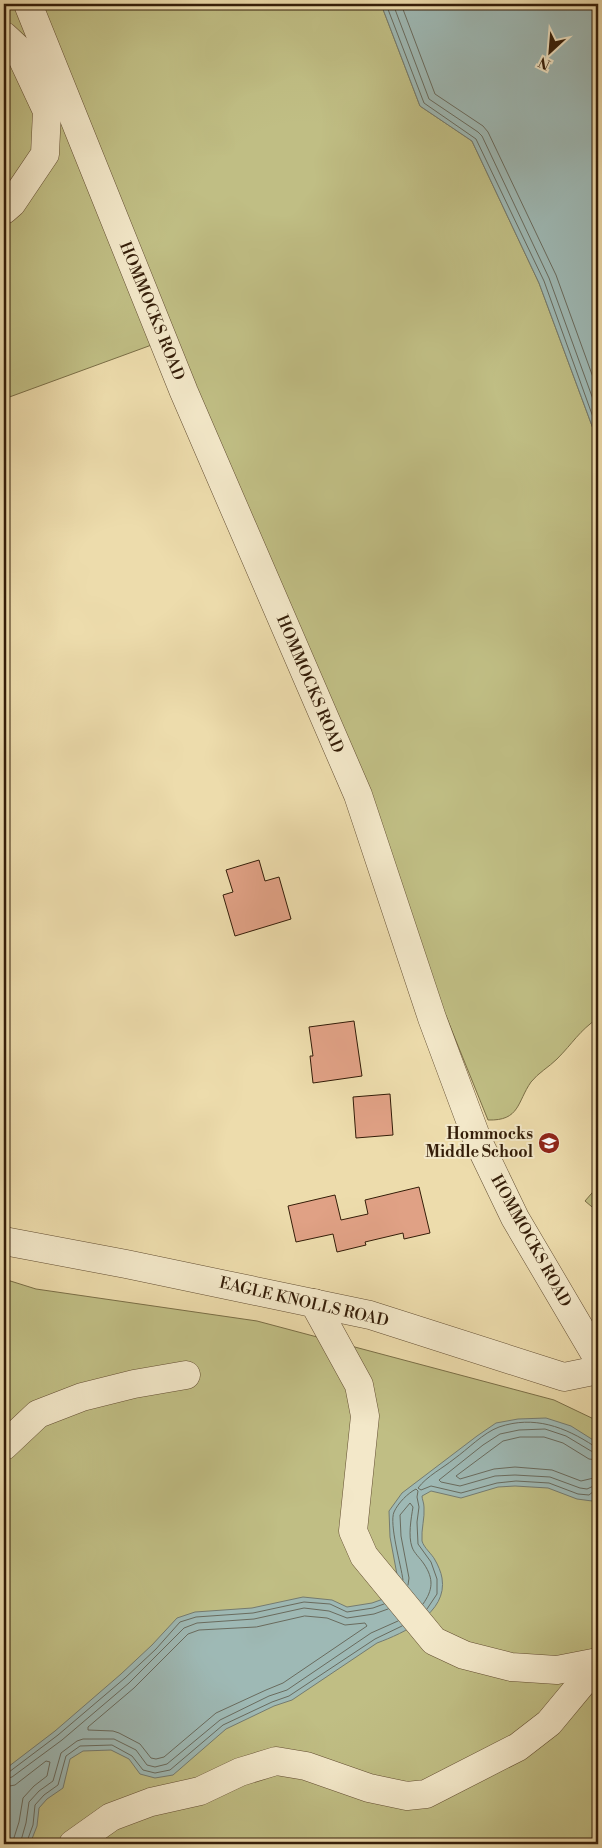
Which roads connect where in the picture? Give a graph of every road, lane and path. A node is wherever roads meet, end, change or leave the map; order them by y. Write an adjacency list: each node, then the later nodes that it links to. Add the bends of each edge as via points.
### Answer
1 (28, 4): 6 (street, HOMMOCKS ROAD, via 184,392 358,796 476,1139 515,1218)
2 (4, 36): 3 (street, via 18,49 47,112 45,154)
3 (4, 210)
4 (4, 1241): 5 (street, EAGLE KNOLLS ROAD)
5 (314, 1303): 7 (street, EAGLE KNOLLS ROAD, via 370,1315 564,1377); 10 (street, via 359,1385 365,1416 353,1530 364,1556 434,1641 464,1655 511,1667 557,1670)
6 (598, 1359)
7 (598, 1370)
8 (186, 1375): 9 (street, via 82,1397 38,1414)
9 (4, 1446)
10 (598, 1663): 11 (street, via 549,1723 518,1747 426,1794 407,1796 369,1788 306,1766 276,1760 200,1791 151,1802 111,1817)
11 (73, 1844)

